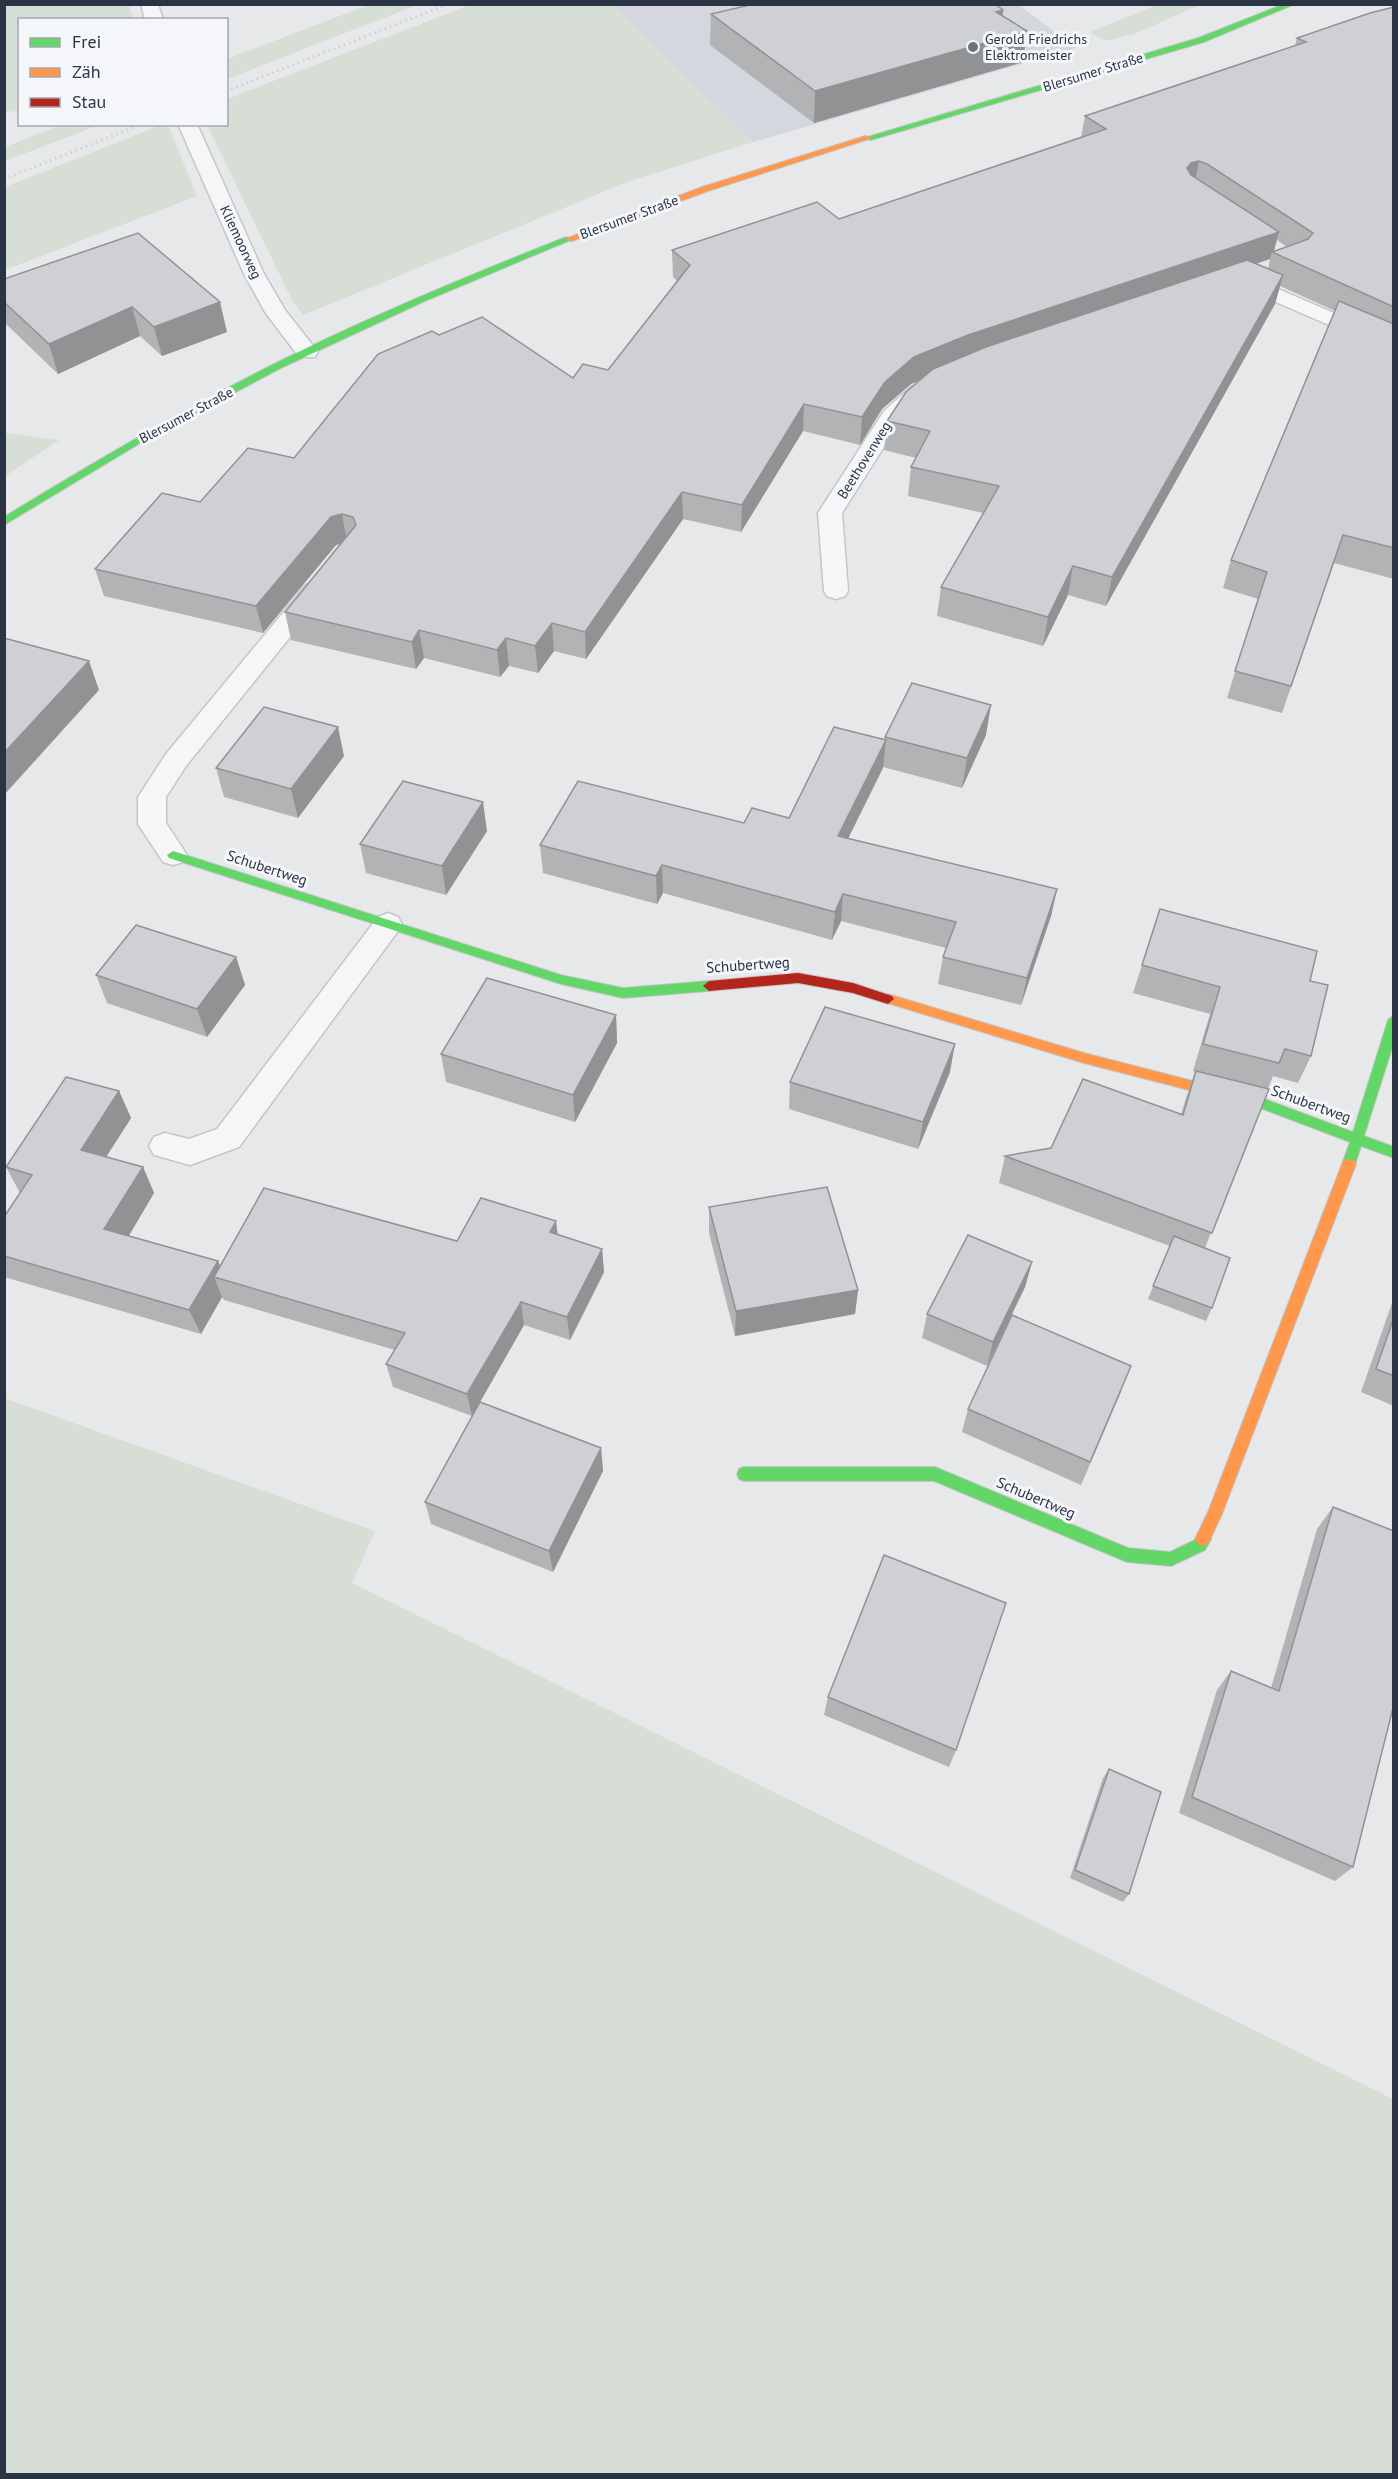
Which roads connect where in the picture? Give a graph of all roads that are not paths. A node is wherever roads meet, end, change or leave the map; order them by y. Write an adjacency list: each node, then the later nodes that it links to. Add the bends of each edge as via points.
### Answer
1 (1292, 4): 7 (main road, Blersumer Straße, via 1192,42 779,165 613,221)
2 (189, 126): 7 (street, Kliemoorweg, via 254,274 276,312)
3 (1272, 267): 4 (street)
4 (1241, 279): 5 (street); 6 (street)
5 (1219, 286)
6 (1394, 347)
7 (307, 352): 9 (main road, Blersumer Straße, via 120,451)
8 (941, 382): 11 (street, Beethovenweg, via 920,391 892,416 830,513)
9 (4, 522)
10 (332, 569): 12 (street, via 176,760 152,797 152,824)
11 (836, 591)
12 (173, 855): 13 (main road, Schubertweg)
13 (388, 924): 15 (main road, Schubertweg, via 561,979 622,993 798,978 853,988 1084,1058 1262,1103); 16 (street, via 228,1138 190,1152)
14 (1394, 1020): 15 (main road, Schubertweg)
15 (1359, 1139): 17 (main road, Schubertweg); 18 (main road, Schubertweg, via 1200,1545 1171,1560 1127,1555 935,1474)
16 (165, 1146)
17 (1394, 1153)
18 (744, 1474)

